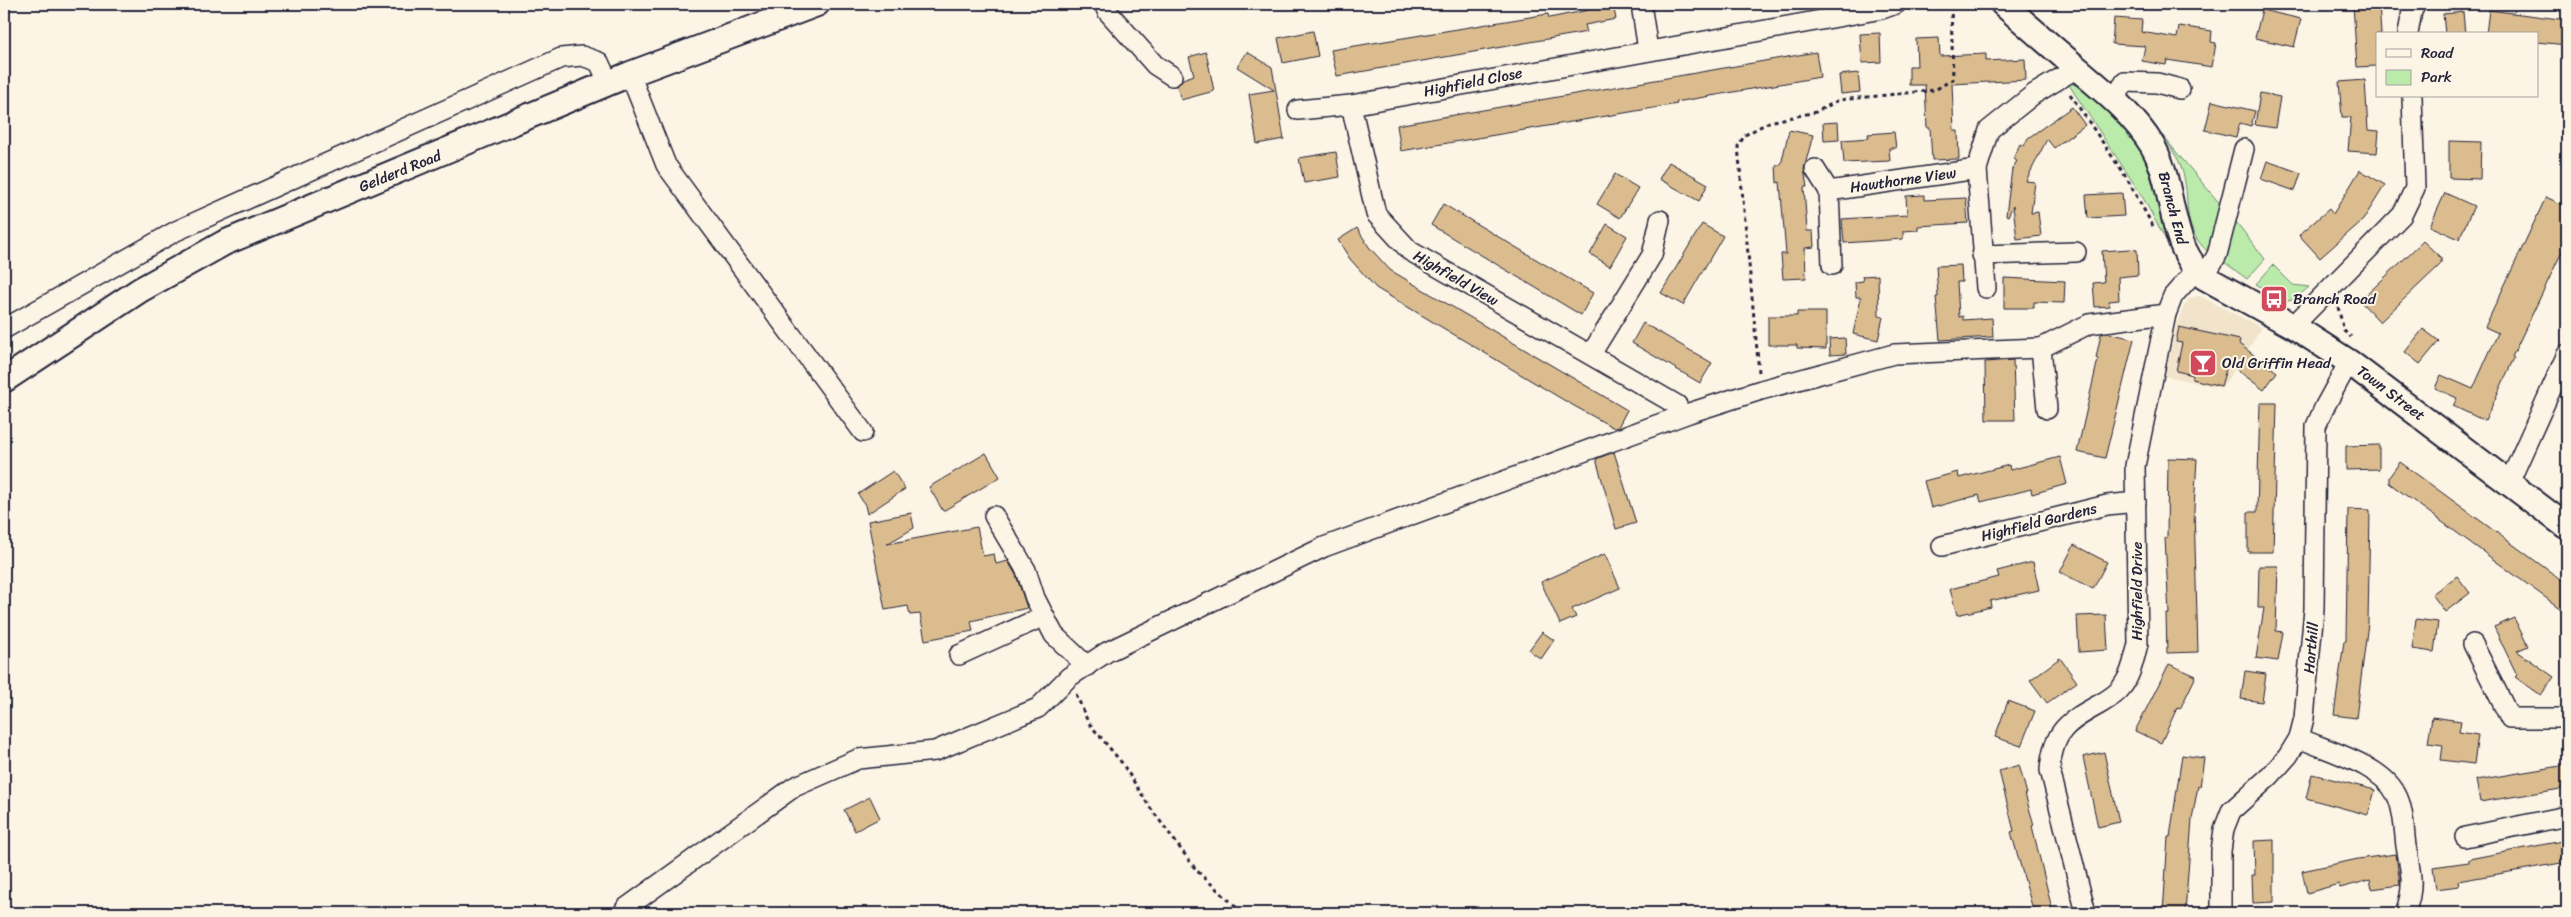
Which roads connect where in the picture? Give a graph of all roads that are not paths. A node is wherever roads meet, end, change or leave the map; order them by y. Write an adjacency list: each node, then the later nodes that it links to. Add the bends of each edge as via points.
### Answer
1 (817, 4): 11 (main road, Gelderd Road)
2 (1104, 4): 10 (street, via 1155,65)
3 (1641, 4): 8 (street)
4 (1896, 4): 8 (street, Highfield Close)
5 (2003, 4): 9 (main road, Branch End)
6 (2416, 4): 7 (street)
7 (2408, 32)
8 (1648, 50): 15 (street, Highfield Close)
9 (2068, 74): 14 (main road, Branch End); 19 (street, via 2034,94 1989,130)
10 (1172, 76)
11 (620, 79): 29 (street, via 599,62 582,56 561,58 176,231); 34 (main road, Gelderd Road, via 224,243 140,290); 38 (street, via 666,164)
12 (2180, 89): 14 (street, via 2157,83 2125,82)
13 (2412, 98): 28 (street, via 2415,188 2402,215)
14 (2114, 99): 25 (main road, Branch End, via 2152,146 2166,175 2173,220 2182,248)
15 (1351, 105): 16 (street, Highfield Close); 32 (street, Highfield View, via 1376,214 1410,252)
16 (1298, 110)
17 (2244, 149): 25 (street, via 2217,255)
18 (1815, 169): 20 (street, Hawthorne View)
19 (1977, 169): 20 (street, Hawthorne View); 23 (street)
20 (1829, 191): 24 (street, Hawthorne View)
21 (1660, 220): 32 (street, via 1652,255)
22 (2076, 252): 23 (street)
23 (1982, 255): 26 (street)
24 (1832, 265)
25 (2200, 274): 27 (street, Highfield Drive, via 2173,296); 28 (main road, Town Street)
26 (1986, 288)
27 (2166, 314): 30 (street, via 2089,324); 40 (street, Highfield Drive, via 2135,466)
28 (2293, 326): 31 (main road, Town Street)
29 (4, 329)
30 (2041, 348): 37 (street); 47 (street, via 1894,354 1689,413 1324,547 1107,652)
31 (2353, 352): 39 (main road, Town Street); 49 (street, Harthill, via 2316,426 2314,610 2304,718)
32 (1591, 354): 36 (street, Highfield View)
33 (2567, 354): 35 (street)
34 (4, 380)
35 (2562, 380): 39 (street)
36 (1677, 406)
37 (2047, 409)
38 (863, 432)
39 (2509, 483): 42 (main road, Town Street)
40 (2136, 502): 43 (street, Highfield Gardens, via 2108,505); 53 (street, Highfield Drive, via 2138,644 2131,669 2121,688 2064,726 2055,739 2051,757 2050,770)
41 (994, 516): 44 (street, via 1026,570 1034,598)
42 (2567, 528)
43 (1942, 546)
44 (1044, 616): 46 (street); 47 (street, via 1054,635)
45 (2473, 644): 48 (street, via 2510,718)
46 (959, 655)
47 (1087, 666): 52 (street, via 1069,677 1038,708 935,751 858,759 794,786)
48 (2567, 718)
49 (2299, 738): 54 (street, Harthill, via 2270,776 2231,811 2221,851); 55 (street, via 2372,770 2389,781 2398,796 2413,884)
50 (2567, 816): 51 (street)
51 (2465, 837)
52 (623, 913)
53 (2086, 913)
54 (2221, 913)
55 (2405, 913)

